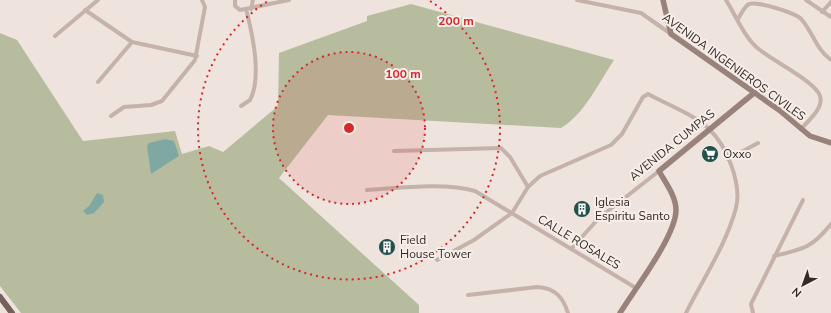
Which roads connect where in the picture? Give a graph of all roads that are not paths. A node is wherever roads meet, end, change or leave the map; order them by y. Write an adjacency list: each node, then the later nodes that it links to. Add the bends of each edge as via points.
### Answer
1 (98, 0): 13 (street)
2 (202, 0): 20 (street, via 205,7)
3 (235, 0): 12 (street, via 237,8)
4 (253, 0): 12 (street)
5 (288, 0): 10 (street)
6 (577, 0): 17 (street, AVENIDA INGENIEROS CIVILES, via 636,12)
7 (663, 0): 17 (street)
8 (726, 0): 16 (street)
9 (806, 0): 14 (street)
10 (273, 2): 12 (street)
11 (831, 2): 14 (street)
12 (249, 9): 24 (street, via 254,38 254,84 250,100)
13 (85, 10): 18 (street); 19 (street)
14 (822, 12): 15 (street)
15 (831, 17)
16 (738, 19): 21 (street, via 746,7 757,3 794,14 803,20 820,50); 26 (street, via 759,50 810,83 819,93 819,106)
17 (671, 34): 23 (street, AVENIDA INGENIEROS CIVILES)
18 (55, 36)
19 (132, 42): 20 (street); 22 (street)
20 (197, 56): 25 (street, via 162,101 152,105 124,107)
21 (831, 60)
22 (98, 82)
23 (754, 92): 26 (street, AVENIDA INGENIEROS CIVILES); 27 (street, AVENIDA CUMPAS)
24 (241, 106)
25 (111, 116)
26 (801, 129): 29 (street, AVENIDA INGENIEROS CIVILES, via 818,140)
27 (710, 130): 31 (street); 32 (street, AVENIDA CUMPAS); 33 (street, via 694,118 648,94 622,134 611,145 547,172)
28 (758, 143): 31 (street)
29 (831, 143)
30 (394, 151): 33 (street, via 501,148 510,157)
31 (728, 159): 47 (street, via 734,174 736,208 724,240)
32 (659, 171): 38 (street, AVENIDA CUMPAS, via 599,218); 41 (street, via 674,199 675,221)
33 (528, 187): 36 (street)
34 (367, 190): 36 (street, CALLE ROSALES, via 466,188)
35 (803, 200): 39 (street)
36 (512, 213): 38 (street, CALLE ROSALES); 40 (street, via 474,240)
37 (831, 224): 39 (street, via 818,241)
38 (571, 248): 41 (street, CALLE ROSALES)
39 (774, 256): 48 (street, via 751,304)
40 (437, 260)
41 (636, 288): 46 (street)
42 (468, 295): 45 (street, via 546,287 560,296)
43 (0, 297): 44 (main road)
44 (12, 313)
45 (568, 313)
46 (620, 313)
47 (686, 313)
48 (753, 313)

